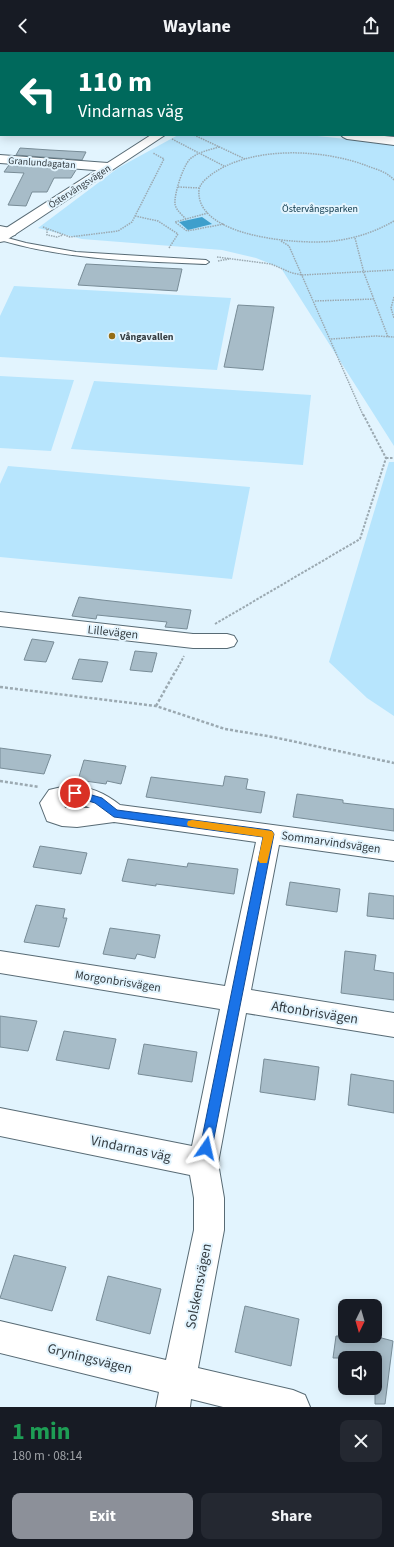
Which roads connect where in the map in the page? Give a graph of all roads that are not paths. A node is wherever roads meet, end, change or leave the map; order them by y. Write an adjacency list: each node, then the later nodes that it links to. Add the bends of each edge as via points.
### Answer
1 (165, 136): 5 (street, Östervångsvägen)
2 (355, 136): 3 (street)
3 (394, 141)
4 (0, 159): 5 (street, Granlundagatan)
5 (108, 167): 6 (street, Östervångsvägen)
6 (3, 234): 7 (lane, via 42,249 70,254)
7 (206, 262)
8 (0, 619): 9 (street, Lillevägen, via 193,641)
9 (226, 641)
10 (57, 796): 11 (street, via 75,793 98,800 114,813)
11 (269, 834): 12 (street, Sommarvindsvägen); 14 (street)
12 (394, 851)
13 (0, 962): 14 (street, Morgonbrisvägen)
14 (236, 999): 15 (street, Aftonbrisvägen); 17 (street)
15 (394, 1025)
16 (0, 1122): 17 (street, Vindarnas väg)
17 (203, 1163): 19 (street, Solskensvägen, via 209,1198 209,1230)
18 (0, 1337): 19 (street, Gryningsvägen)
19 (176, 1393): 20 (street, Gryningsvägen)
20 (293, 1407)

